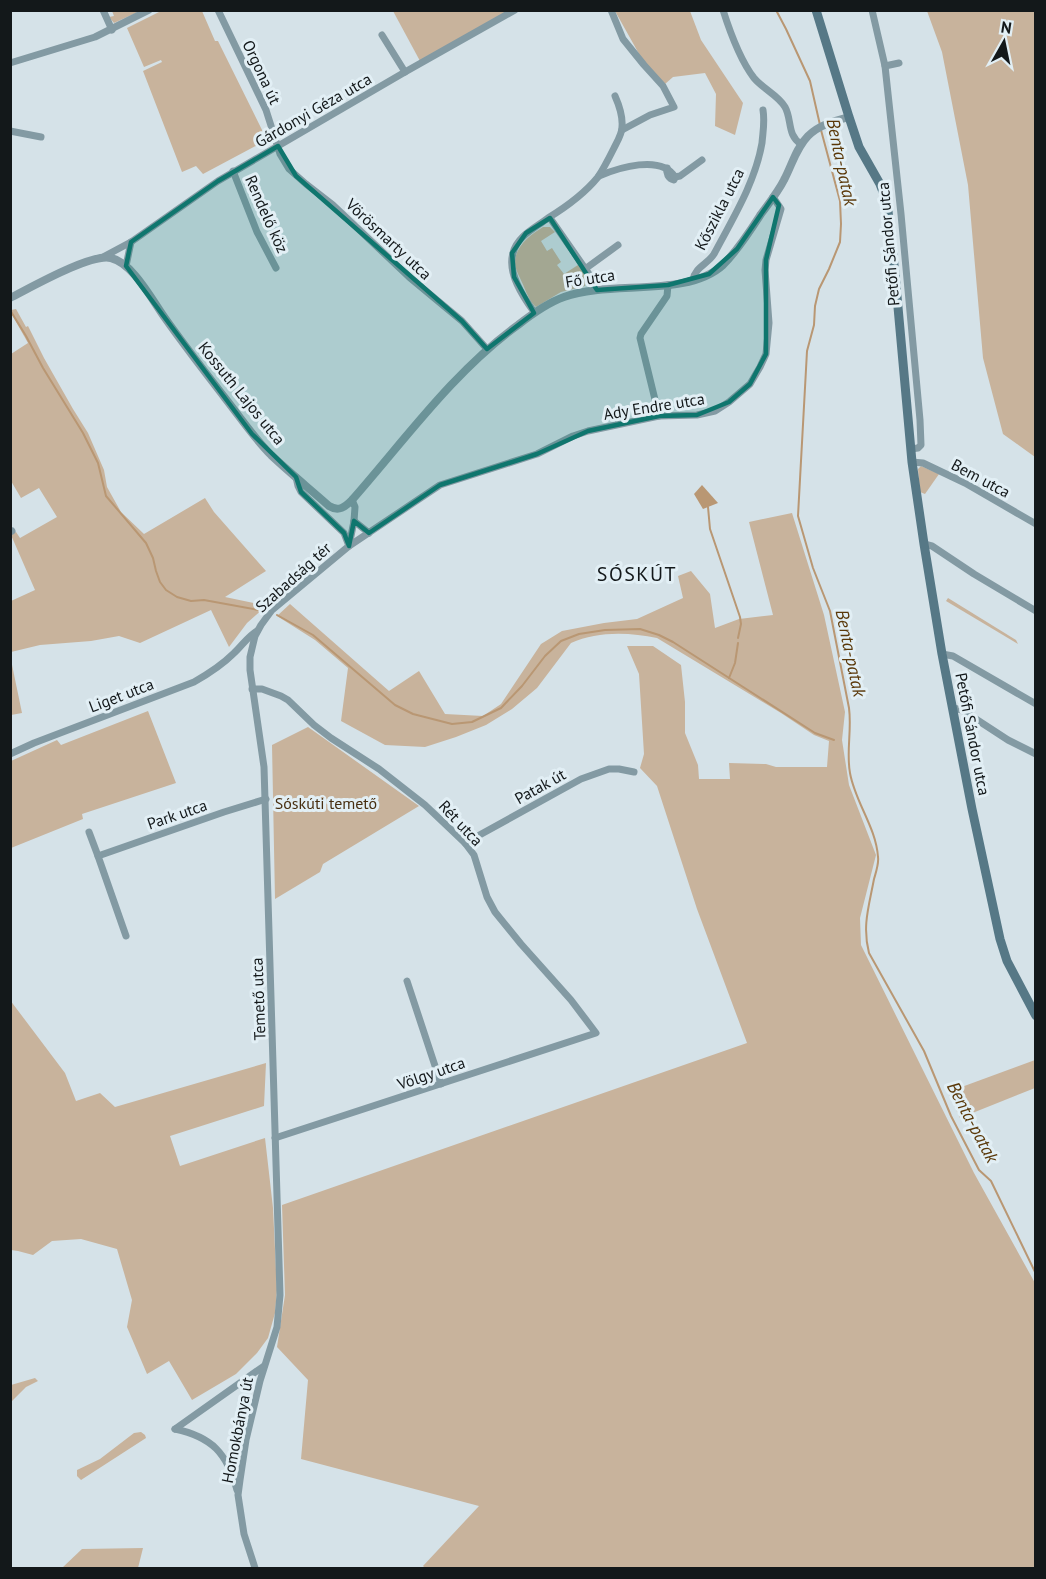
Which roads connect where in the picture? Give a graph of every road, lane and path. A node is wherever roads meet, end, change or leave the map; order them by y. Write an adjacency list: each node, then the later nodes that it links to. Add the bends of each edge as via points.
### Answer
1 (103, 10): 9 (street)
2 (149, 10): 9 (street)
3 (218, 10): 22 (street, Orgona út, via 266,110)
4 (611, 10): 18 (street, via 623,39 663,86 674,107)
5 (723, 10): 21 (street, via 750,72 783,104 796,141)
6 (816, 10): 17 (main road, Petőfi Sándor utca)
7 (872, 10): 13 (street)
8 (513, 11): 14 (street, Gárdonyi Géza utca)
9 (112, 30): 11 (street)
10 (382, 35): 14 (street)
11 (10, 63)
12 (899, 63): 13 (street)
13 (885, 66): 43 (street, Petőfi Sándor utca, via 921,439 921,445)
14 (405, 72): 22 (street, Gárdonyi Géza utca)
15 (615, 96): 18 (street)
16 (763, 110): 36 (street, Kőszikla utca, via 765,123 749,188 714,254 697,269)
17 (849, 117): 21 (street, via 824,125); 43 (main road, Petőfi Sándor utca, via 859,147 887,202)
18 (622, 130): 24 (street)
19 (10, 131): 20 (street)
20 (41, 137)
21 (804, 141): 28 (street, Fő utca)
22 (278, 146): 26 (street, Gárdonyi Géza utca); 41 (street, Vörösmarty utca, via 284,162 296,176 462,321)
23 (702, 160): 25 (street, via 675,177 667,168 657,165)
24 (607, 162): 25 (street); 27 (street)
25 (613, 170): 27 (street)
26 (233, 171): 30 (street, Gárdonyi Géza utca); 34 (street, Rendelő köz)
27 (599, 176): 29 (street)
28 (773, 197): 36 (street, Fő utca, via 724,264); 42 (street, Ady Endre utca, via 781,209 766,261 769,335 764,360 750,384 723,407 697,415)
29 (549, 218): 35 (street); 40 (street, via 526,233 512,253 514,277)
30 (131, 242): 32 (street, Gárdonyi Géza utca); 33 (street)
31 (618, 244): 35 (street)
32 (103, 257): 33 (street); 39 (street)
33 (126, 266): 45 (street, Kossuth Lajos utca, via 252,434)
34 (276, 268)
35 (585, 269): 38 (street)
36 (693, 280): 37 (street, Fő utca)
37 (668, 285): 38 (street, Fő utca); 42 (street, via 667,296 640,338)
38 (594, 290): 40 (street, Fő utca, via 566,296)
39 (10, 298)
40 (534, 312): 41 (street, Fő utca)
41 (487, 349): 46 (street, Fő utca)
42 (659, 416): 49 (street, Ady Endre utca, via 588,431 537,454 440,485)
43 (911, 449): 44 (main road, Petőfi Sándor utca)
44 (912, 462): 48 (street, Bem utca, via 923,463 965,483); 50 (main road, Petőfi Sándor utca)
45 (296, 477): 46 (street, Kossuth Lajos utca, via 333,508 341,509); 51 (street, Szabadság tér, via 301,492 344,533)
46 (352, 500): 47 (street, Szabadság tér)
47 (354, 521): 49 (street); 51 (street, Szabadság tér)
48 (1035, 524)
49 (369, 533): 51 (street, Ady Endre utca)
50 (924, 544): 52 (street); 55 (main road, Petőfi Sándor utca)
51 (349, 546): 53 (street, Szabadság tér, via 272,610)
52 (1035, 611)
53 (257, 630): 54 (street, Liget utca); 56 (street, Temető utca)
54 (236, 652): 56 (street); 60 (street, Liget utca, via 194,682)
55 (942, 654): 58 (street, via 953,656); 59 (main road, Petőfi Sándor utca)
56 (250, 657): 57 (street, Temető utca)
57 (252, 689): 63 (street, Temető utca); 65 (street, Rét utca, via 288,700 331,738 412,794)
58 (1035, 704)
59 (953, 708): 61 (street); 69 (main road, Petőfi Sándor utca, via 1000,939)
60 (10, 754)
61 (1035, 754)
62 (633, 772): 65 (street, Patak út, via 609,769 584,778)
63 (266, 799): 66 (street, Park utca); 72 (street, Temető utca)
64 (89, 832): 66 (street)
65 (465, 843): 70 (street, Rét utca, via 474,855 495,912)
66 (98, 856): 67 (street)
67 (126, 936)
68 (406, 981): 71 (street)
69 (1035, 1016)
70 (596, 1033): 71 (street, Völgy utca)
71 (441, 1084): 72 (street, Völgy utca)
72 (275, 1138): 73 (street, Temető utca, via 280,1305)
73 (264, 1366): 74 (street, Homokbánya út, via 244,1449); 74 (street, via 175,1429 200,1437 218,1451 231,1470)
74 (238, 1495): 75 (street, Homokbánya út)
75 (255, 1569)

